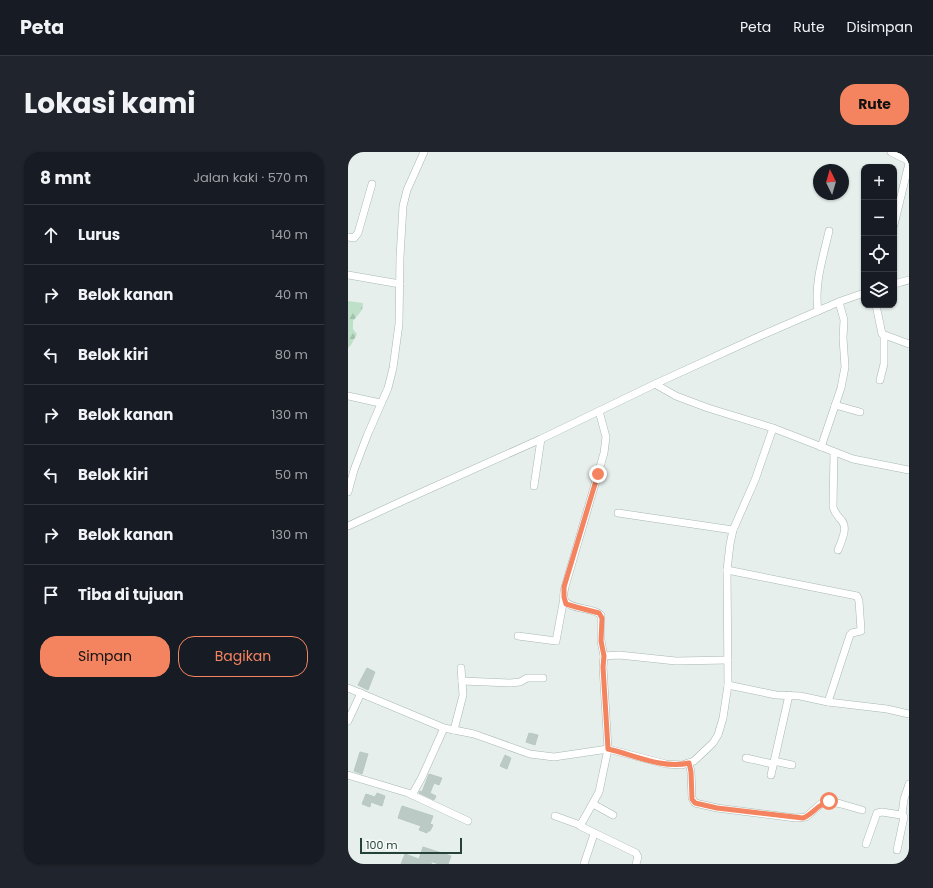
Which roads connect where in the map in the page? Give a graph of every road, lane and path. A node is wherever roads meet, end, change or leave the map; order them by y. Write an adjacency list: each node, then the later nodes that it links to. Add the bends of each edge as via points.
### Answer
1 (424, 152): 11 (street, via 407,190 403,206)
2 (891, 152): 3 (street)
3 (909, 162): 5 (street)
4 (372, 184): 7 (street, via 358,233 354,238)
5 (897, 212)
6 (829, 231): 15 (street, via 817,283)
7 (348, 237)
8 (348, 275): 11 (street)
9 (909, 280): 10 (street)
10 (897, 283)
11 (400, 284): 21 (street, via 397,344 388,388)
12 (861, 294): 13 (street)
13 (839, 302): 15 (street); 22 (street, via 844,320 845,367)
14 (877, 308): 16 (street)
15 (818, 311): 19 (street)
16 (884, 335): 17 (street); 18 (street, via 884,364)
17 (909, 344)
18 (880, 380)
19 (655, 384): 23 (street); 25 (street, via 676,396 708,408)
20 (348, 396): 21 (street)
21 (380, 403): 29 (street)
22 (835, 405): 24 (street); 27 (street)
23 (599, 411): 26 (street); 38 (street, via 606,437 604,453 564,587)
24 (860, 412)
25 (773, 428): 27 (street); 35 (street, via 755,480)
26 (541, 439): 31 (street); 34 (street)
27 (822, 447): 28 (street)
28 (834, 452): 30 (street, via 853,459); 36 (street, via 833,508 844,527)
29 (351, 469): 32 (street)
30 (909, 470)
31 (534, 486)
32 (348, 492)
33 (618, 513): 35 (street)
34 (348, 526)
35 (733, 530): 37 (street)
36 (838, 550)
37 (727, 570): 41 (street); 49 (street, via 857,596 861,630 850,635)
38 (564, 597): 39 (street, via 556,641); 40 (street, via 566,604 601,615)
39 (518, 636)
40 (604, 656): 41 (street, via 676,661); 54 (street)
41 (728, 660): 45 (street)
42 (461, 668): 44 (street)
43 (543, 678): 44 (street, via 527,678 510,683)
44 (462, 681): 53 (street, via 463,695)
45 (728, 685): 48 (street); 57 (street, via 718,735 703,754)
46 (348, 688): 47 (street)
47 (361, 693): 51 (street); 52 (street)
48 (788, 695): 49 (street); 56 (street)
49 (828, 702): 50 (street)
50 (909, 714)
51 (348, 721)
52 (444, 728): 53 (street); 62 (street)
53 (454, 730): 54 (street, via 474,734 530,754 554,757)
54 (608, 749): 57 (street, via 666,764); 63 (street, via 599,792)
55 (746, 758): 56 (street)
56 (774, 762): 58 (street); 60 (street)
57 (689, 763): 64 (street, via 692,799 697,803 796,818 808,816 829,801)
58 (792, 765)
59 (348, 775): 62 (street)
60 (771, 775)
61 (909, 784): 65 (street)
62 (412, 795): 68 (street)
63 (593, 804): 66 (street); 69 (street)
64 (862, 810)
65 (902, 814): 71 (street, via 877,813); 72 (street, via 904,817)
66 (613, 815)
67 (554, 816): 69 (street)
68 (468, 821)
69 (580, 825): 70 (street)
70 (594, 834): 73 (street); 74 (street, via 636,853)
71 (866, 844)
72 (896, 850)
73 (584, 864)
74 (636, 864)

